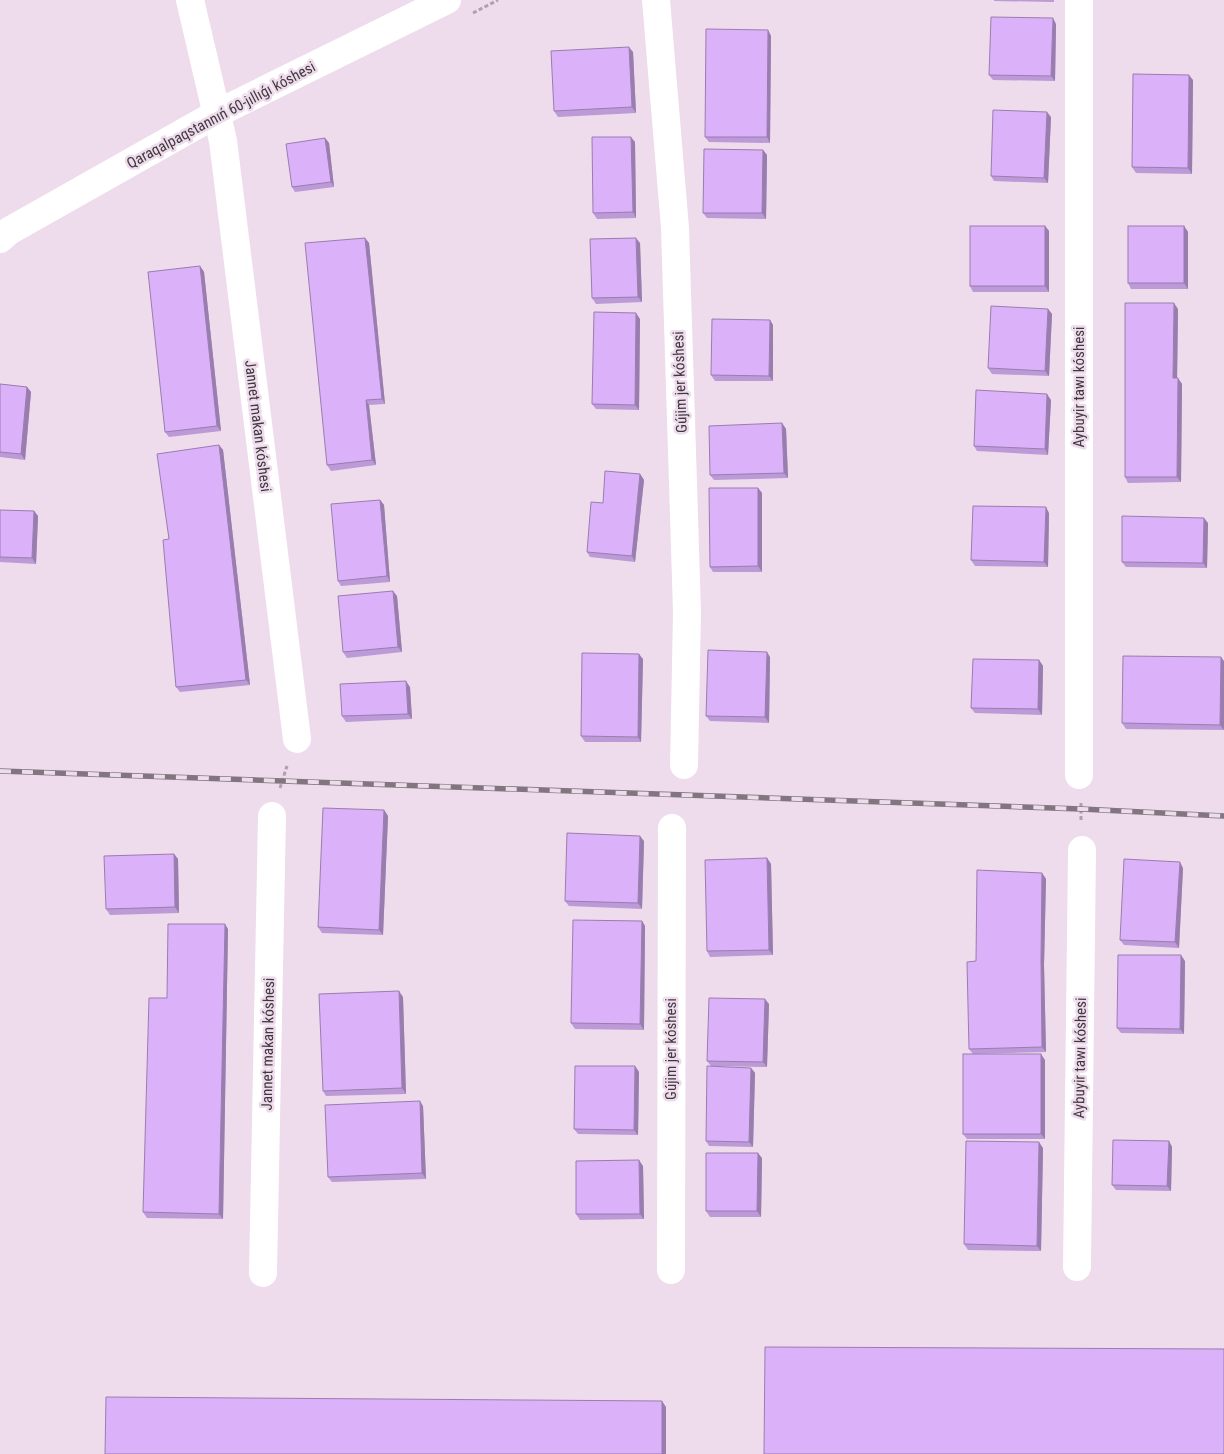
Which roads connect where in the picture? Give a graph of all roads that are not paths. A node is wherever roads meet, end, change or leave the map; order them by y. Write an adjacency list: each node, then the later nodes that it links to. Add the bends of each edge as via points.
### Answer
1 (190, 0): 5 (street, Jannet makan kóshesi)
2 (447, 0): 5 (street, Qaraqalpaqstannıń 60-jıllıǵı kóshesi)
3 (656, 0): 8 (street, Gújim jer kóshesi, via 675,238 687,612)
4 (1079, 0): 9 (street, Aybuyir tawı kóshesi)
5 (218, 113): 6 (street, Qaraqalpaqstannıń 60-jıllıǵı kóshesi); 7 (street, Jannet makan kóshesi)
6 (0, 238)
7 (297, 739)
8 (684, 765)
9 (1079, 775)
10 (272, 816): 15 (street, Jannet makan kóshesi)
11 (672, 828): 14 (street, Gújim jer kóshesi)
12 (1082, 850): 13 (street, Aybuyir tawı kóshesi)
13 (1077, 1267)
14 (671, 1270)
15 (263, 1273)

